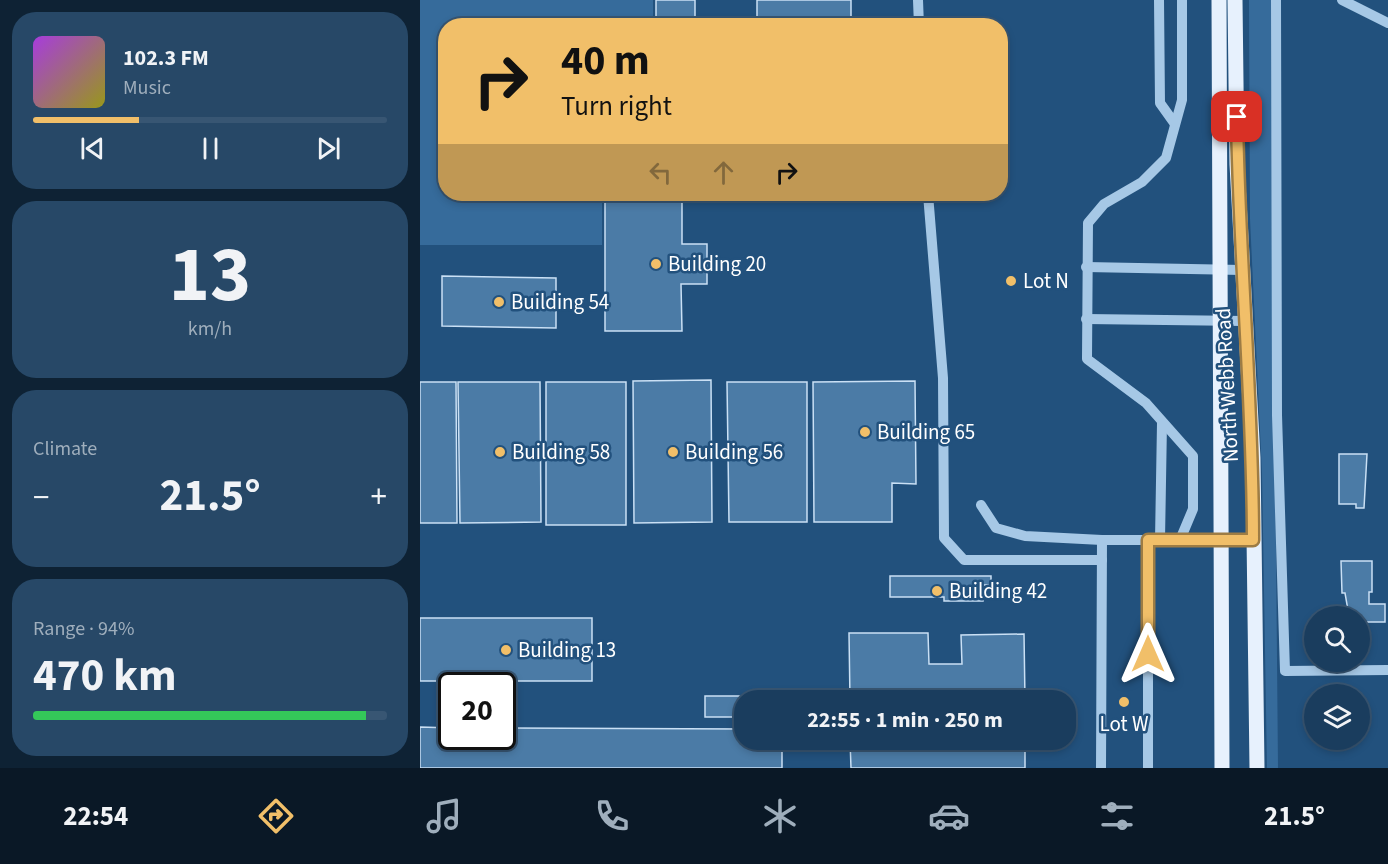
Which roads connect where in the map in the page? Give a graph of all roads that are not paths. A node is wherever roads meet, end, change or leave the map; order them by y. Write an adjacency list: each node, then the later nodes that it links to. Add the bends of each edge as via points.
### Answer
1 (918, 0): 8 (street)
2 (1159, 0): 10 (street, via 1160,103)
3 (1182, 0): 10 (street, via 1182,100)
4 (1219, 0): 14 (main road, North Webb Road)
5 (1235, 0): 13 (main road, North Webb Road)
6 (1276, 0): 26 (street, via 1276,415 1286,671)
7 (1342, 0): 9 (street)
8 (919, 18)
9 (1388, 23)
10 (1175, 124): 12 (street, via 1166,158 1142,182 1104,204 1088,223)
11 (929, 201): 25 (street, via 943,378 944,538 964,560)
12 (1086, 267): 14 (street); 15 (street)
13 (1242, 270): 14 (street); 17 (main road, North Webb Road)
14 (1220, 271): 16 (main road, North Webb Road)
15 (1086, 319): 16 (street); 18 (street, via 1087,359 1146,403)
16 (1220, 320): 17 (street); 23 (main road, North Webb Road)
17 (1244, 321): 24 (main road, North Webb Road, via 1253,458)
18 (1162, 423): 21 (street); 22 (street, via 1193,456 1193,509)
19 (981, 505): 20 (street, via 996,528 1031,536)
20 (1102, 540): 21 (street); 25 (street)
21 (1154, 540): 22 (street); 28 (street)
22 (1180, 540): 23 (street)
23 (1219, 540): 24 (street); 29 (main road, North Webb Road)
24 (1253, 540): 30 (main road, North Webb Road)
25 (1102, 560): 27 (street)
26 (1388, 670)
27 (1101, 768)
28 (1148, 768)
29 (1221, 768)
30 (1257, 768)

